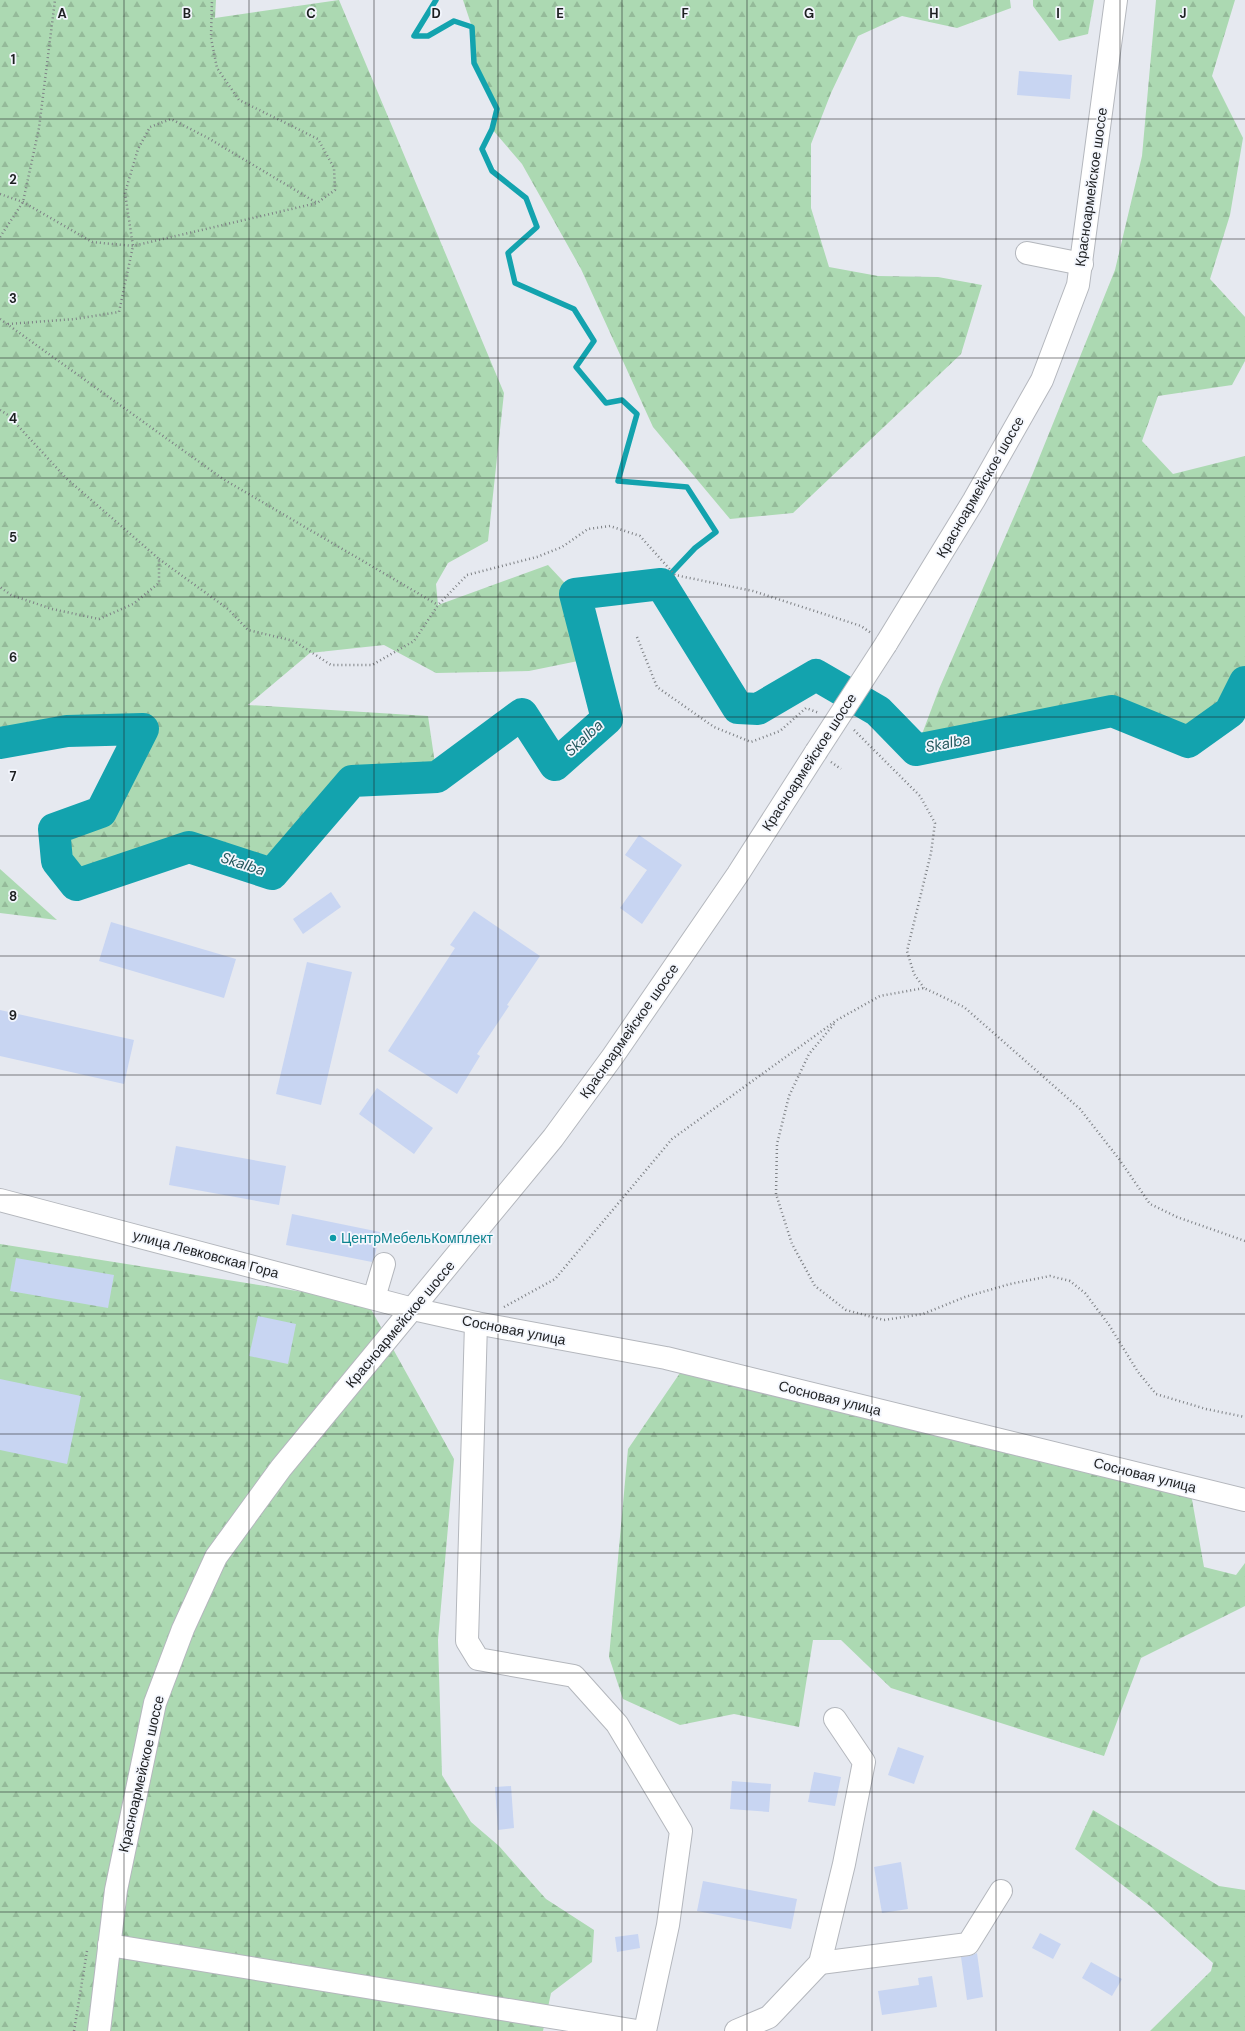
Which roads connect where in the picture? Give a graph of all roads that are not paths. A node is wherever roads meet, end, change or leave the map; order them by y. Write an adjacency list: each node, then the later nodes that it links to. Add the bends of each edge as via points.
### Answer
1 (1116, 0): 3 (main road, Красноармейское шоссе)
2 (1027, 254): 3 (main road)
3 (1082, 264): 7 (main road, Красноармейское шоссе, bridge, via 1078,285 1042,380 974,500 886,644 738,874 613,1056 553,1138)
4 (0, 1200): 6 (main road, улица Левковская Гора)
5 (384, 1264): 6 (main road)
6 (374, 1298): 7 (main road, улица Левковская Гора)
7 (413, 1309): 8 (main road, Сосновая улица); 12 (main road, Красноармейское шоссе, via 281,1468 216,1557 155,1703 125,1841)
8 (476, 1323): 9 (main road, Сосновая улица, via 666,1358); 16 (main road, via 467,1641 478,1659 574,1676 617,1724 681,1831 668,1925)
9 (1245, 1500)
10 (835, 1719): 13 (main road, via 864,1762 844,1864)
11 (1001, 1891): 13 (main road, via 968,1944)
12 (109, 1945): 14 (main road, Красноармейское шоссе); 15 (main road)
13 (820, 1963): 17 (main road, via 769,2017)
14 (98, 2031)
15 (637, 2031)
16 (645, 2031)
17 (736, 2031)

